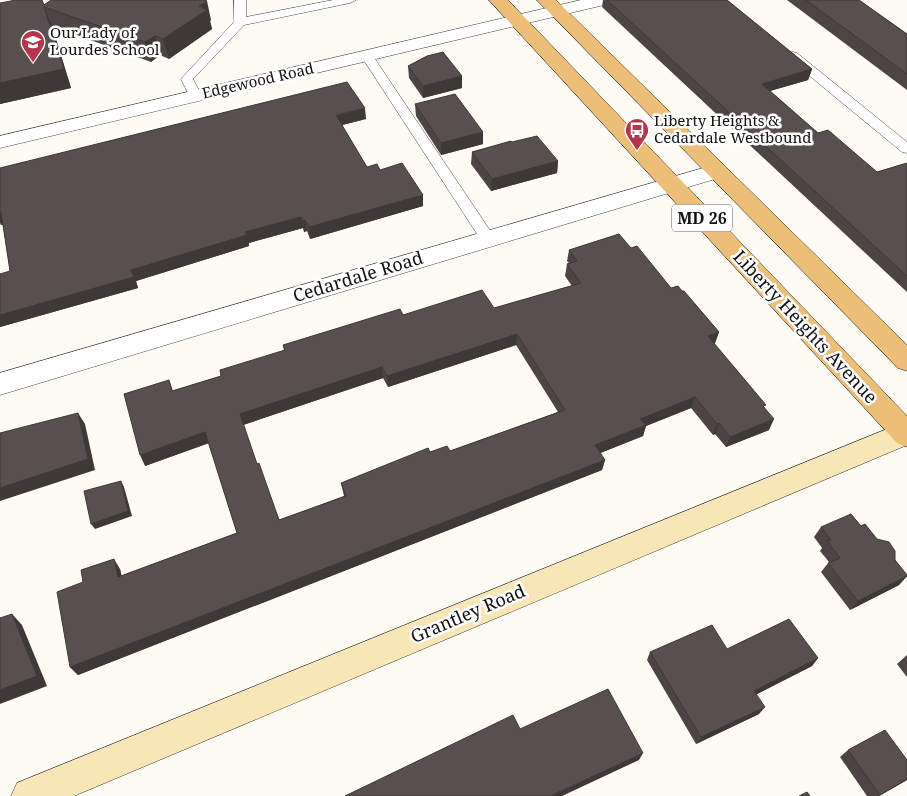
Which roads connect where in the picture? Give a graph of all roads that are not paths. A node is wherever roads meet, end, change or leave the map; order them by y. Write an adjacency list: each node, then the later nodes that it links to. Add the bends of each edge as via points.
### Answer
1 (240, 0): 7 (lane)
2 (350, 0): 7 (lane)
3 (498, 0): 6 (main road, Liberty Heights Avenue / MD 26)
4 (604, 0): 5 (street, Edgewood Road)
5 (551, 6): 6 (street, Edgewood Road); 13 (main road, MD 26)
6 (517, 21): 9 (street, Edgewood Road); 14 (main road, Liberty Heights Avenue / MD 26)
7 (240, 22): 10 (lane, via 187,79)
8 (786, 50): 12 (lane)
9 (367, 56): 10 (street, Edgewood Road); 15 (lane)
10 (196, 96): 11 (street, Edgewood Road)
11 (0, 142)
12 (907, 149)
13 (717, 171): 14 (street, Cedardale Road); 16 (main road, MD 26)
14 (671, 184): 15 (street, Cedardale Road); 18 (main road, Liberty Heights Avenue / MD 26)
15 (488, 239): 17 (street, Cedardale Road)
16 (907, 361)
17 (0, 384)
18 (907, 434): 19 (street, Grantley Road)
19 (30, 796)

